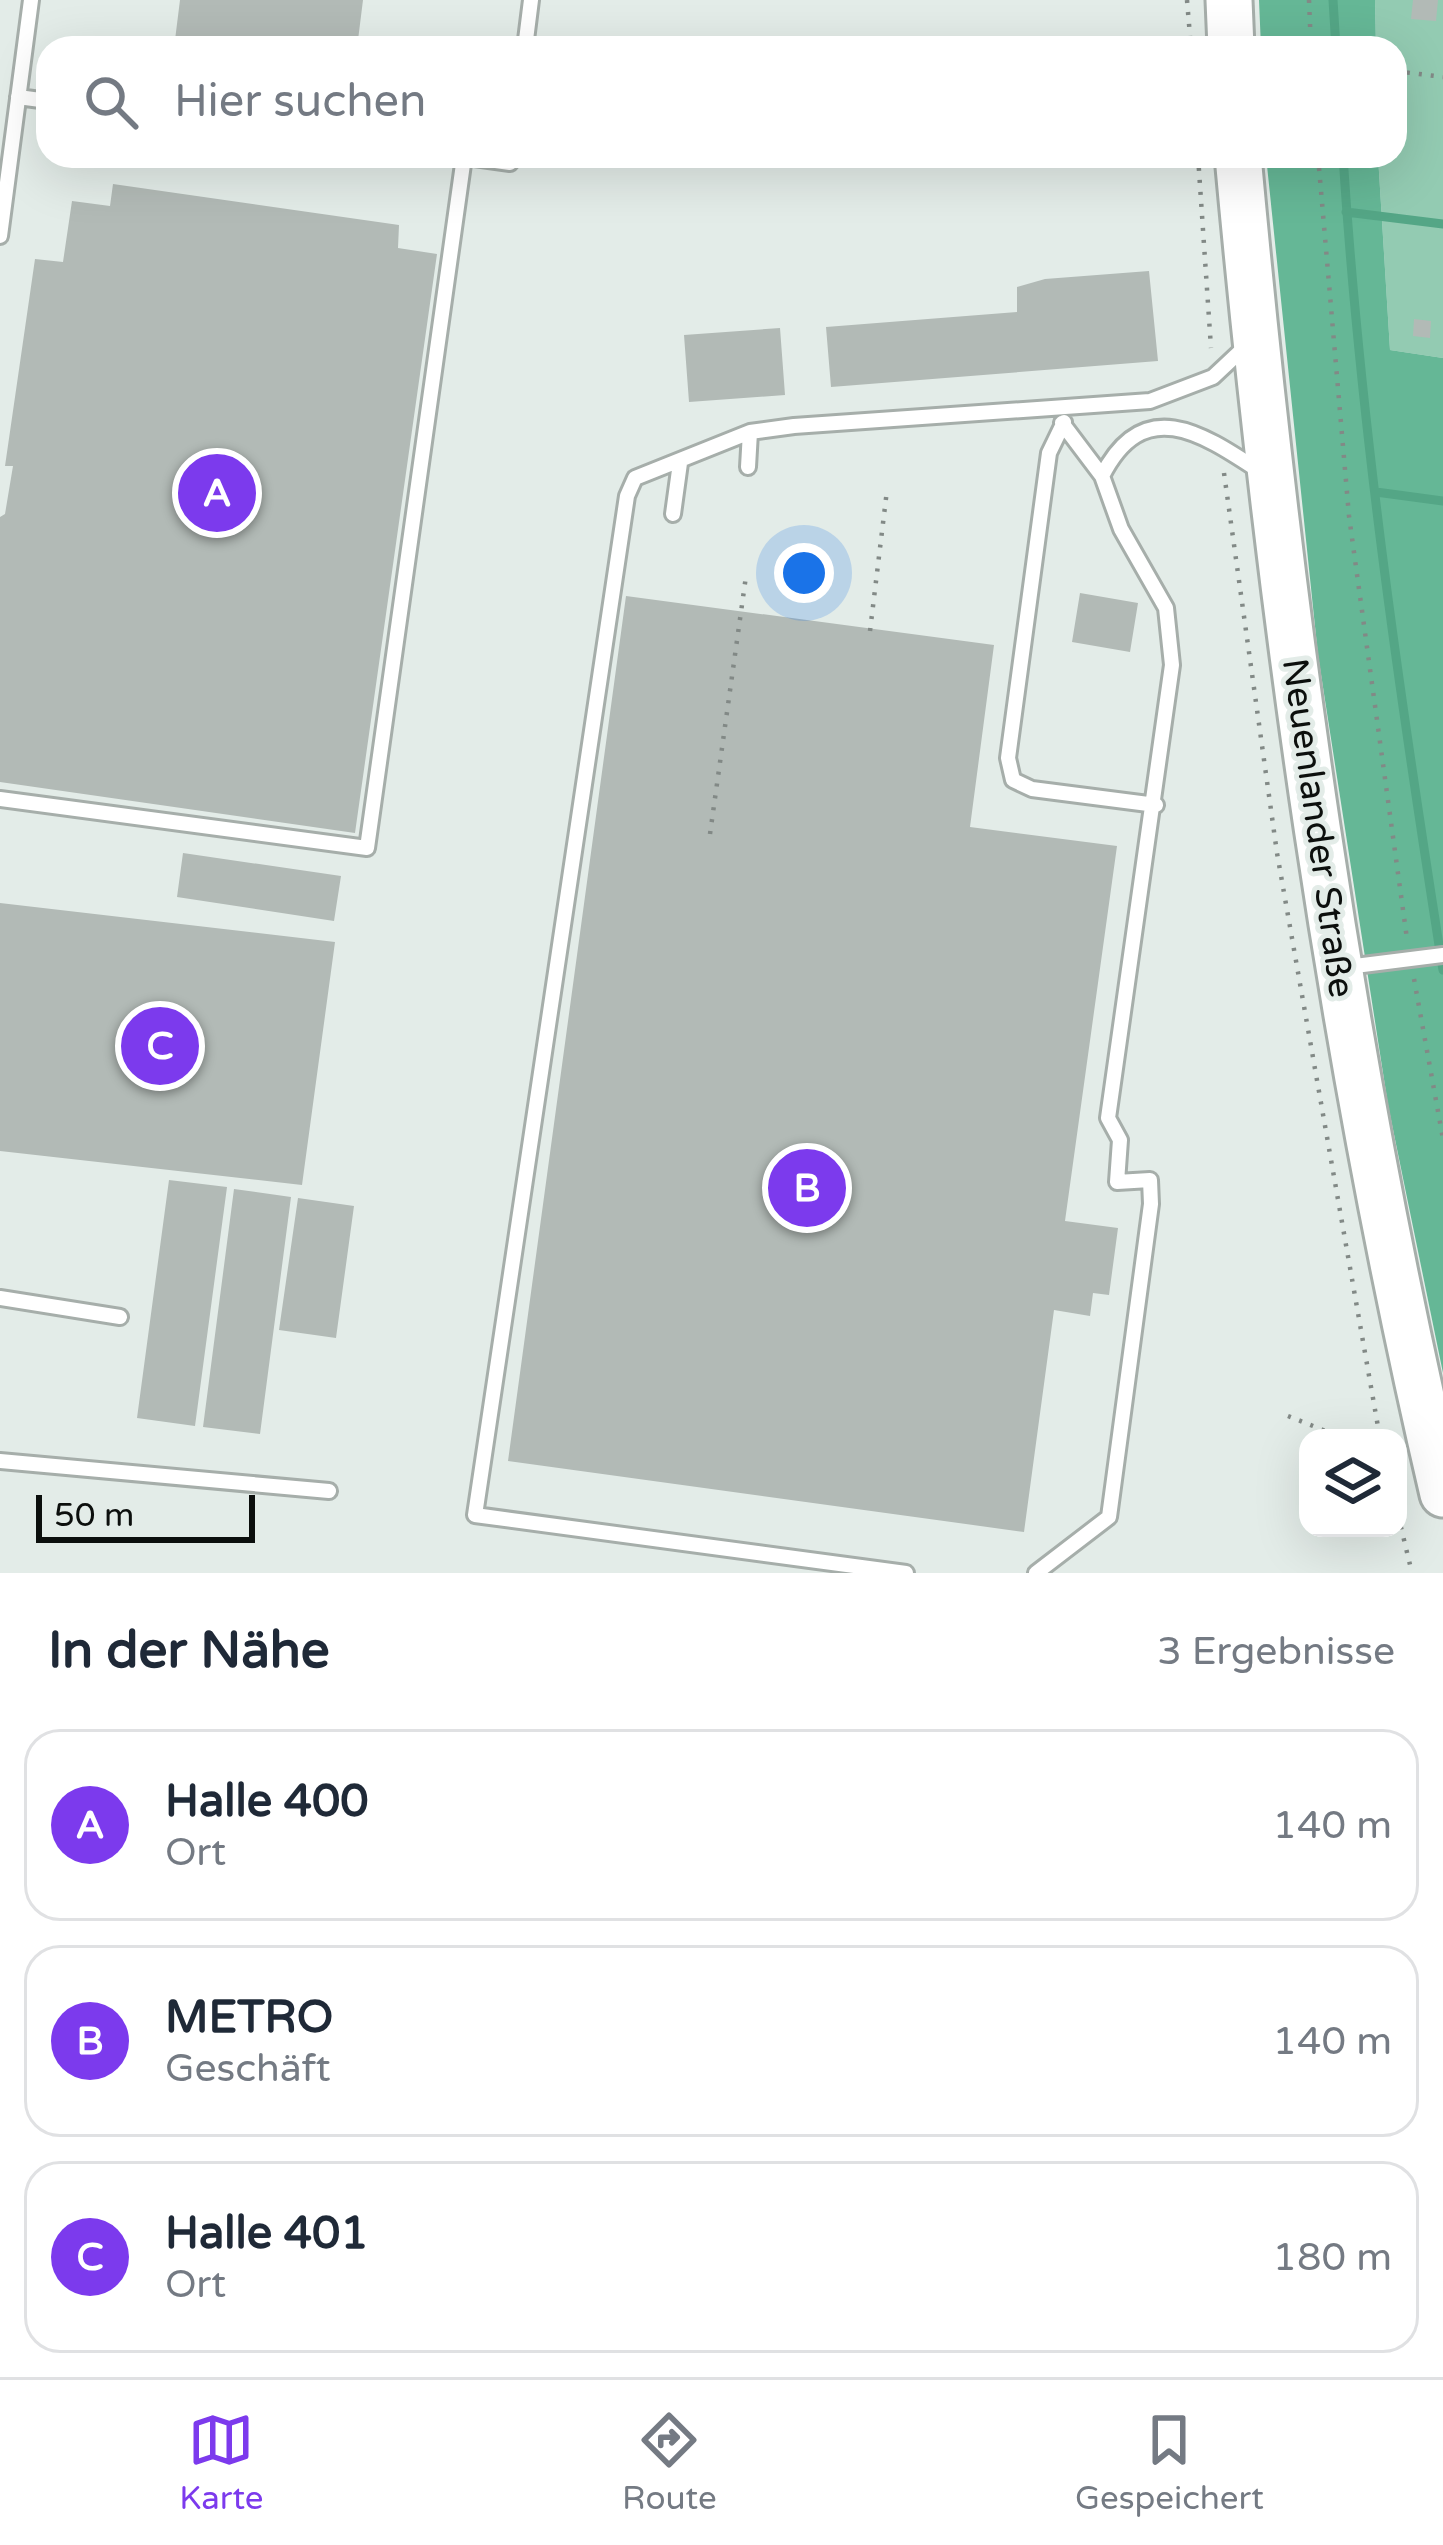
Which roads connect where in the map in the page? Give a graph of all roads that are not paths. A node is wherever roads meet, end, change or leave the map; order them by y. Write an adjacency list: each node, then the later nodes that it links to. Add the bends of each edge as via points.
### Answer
1 (31, 0): 6 (lane)
2 (531, 0): 4 (lane)
3 (1229, 0): 5 (main road)
4 (526, 36)
5 (1230, 36)
6 (18, 97): 7 (lane); 8 (lane)
7 (36, 99)
8 (8, 115): 11 (lane)
9 (460, 168): 21 (lane, via 367,848)
10 (1239, 168): 12 (main road, Neuenlander Straße)
11 (0, 236)
12 (1255, 339): 13 (lane, via 1213,377 1150,401); 19 (main road, Neuenlander Straße)
13 (1088, 405): 14 (lane); 15 (lane)
14 (1061, 423): 18 (lane); 22 (lane, via 1048,453 1008,758 1013,780)
15 (750, 432): 16 (lane); 17 (lane)
16 (680, 464): 20 (lane); 30 (lane, via 635,478 627,496 476,1515)
17 (748, 467)
18 (1102, 476): 19 (lane, via 1136,433 1154,427 1190,429); 22 (lane, via 1121,529 1166,608 1172,665)
19 (1268, 477): 24 (main road, Neuenlander Straße)
20 (673, 514)
21 (0, 799)
22 (1156, 805): 31 (lane, via 1108,1118 1120,1140 1117,1182 1150,1180 1151,1204 1109,1516)
23 (1443, 955): 24 (lane)
24 (1338, 968): 29 (main road, Neuenlander Straße)
25 (0, 1298): 26 (lane)
26 (120, 1317)
27 (0, 1461): 28 (lane)
28 (329, 1491)
29 (1443, 1494)
30 (906, 1573)
31 (1036, 1573)

